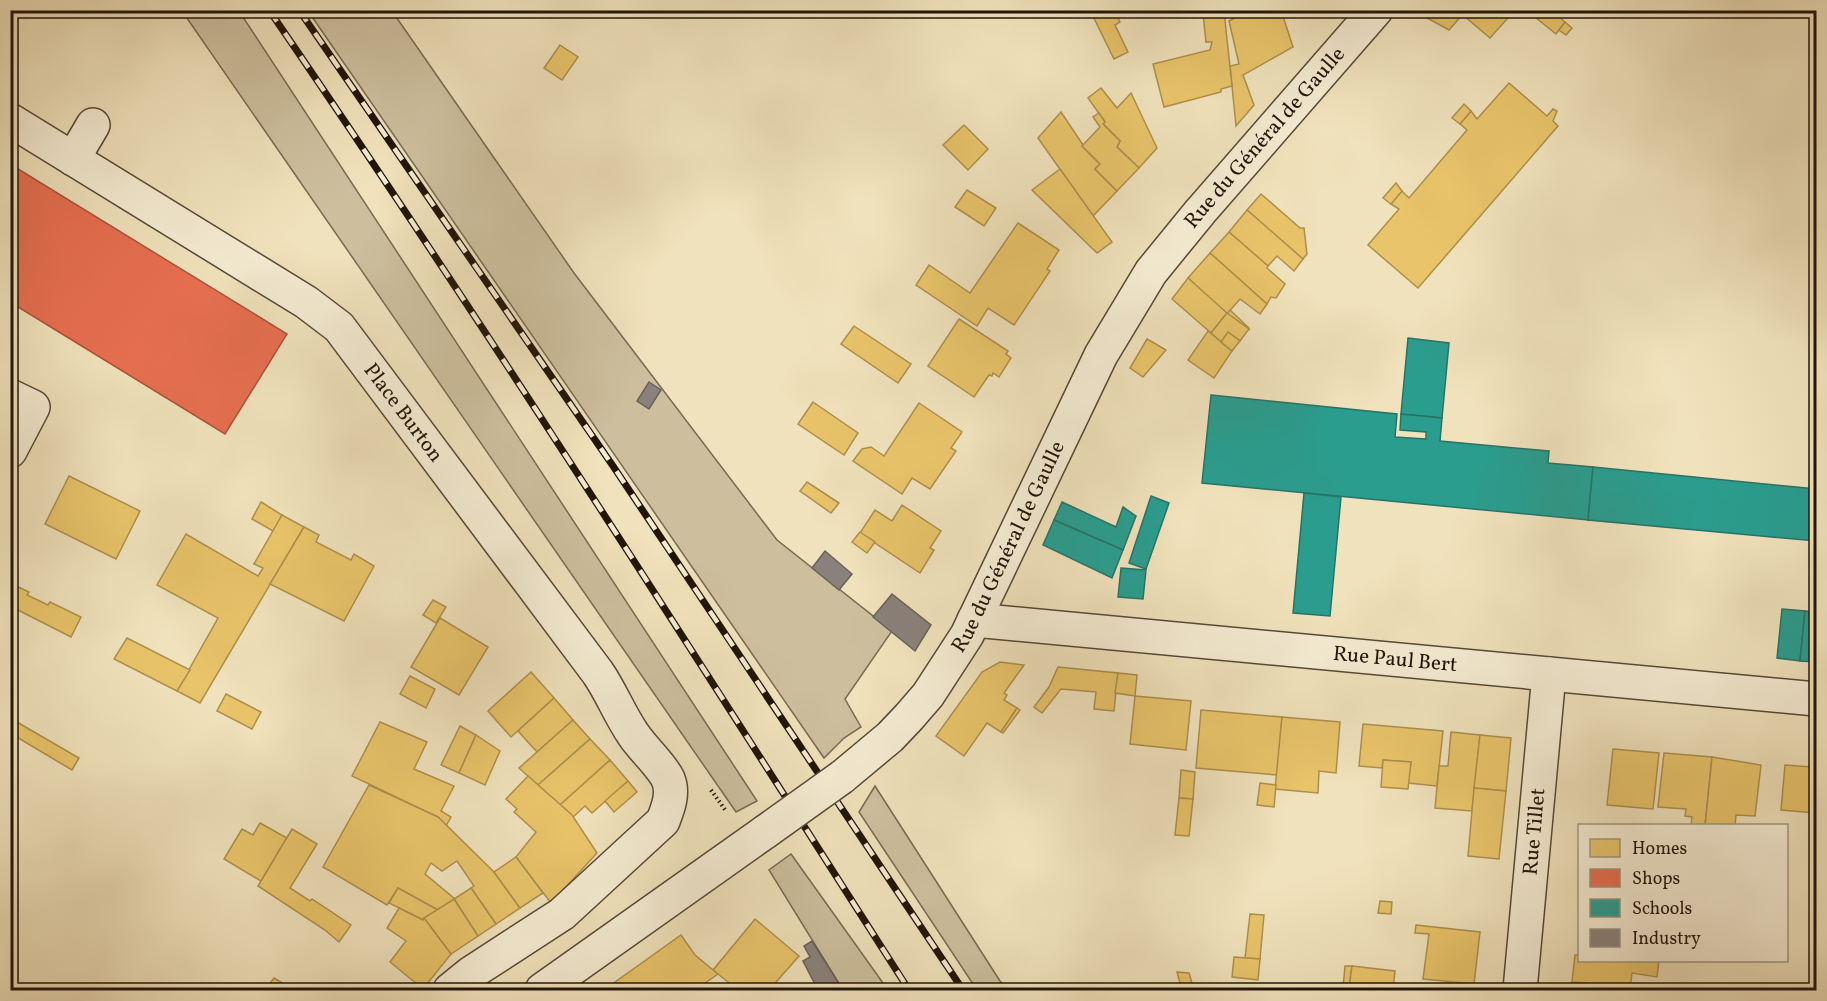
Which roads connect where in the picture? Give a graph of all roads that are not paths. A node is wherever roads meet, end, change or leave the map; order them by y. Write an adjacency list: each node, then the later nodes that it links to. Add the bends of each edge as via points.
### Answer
1 (1376, 10): 7 (street, Rue du Général de Gaulle, via 1151,272 1101,355)
2 (10, 120): 4 (street, Place Burton)
3 (93, 125): 4 (street)
4 (73, 159): 10 (street, Place Burton, via 306,302 339,327 609,690 633,735 668,779 669,806 663,821 562,914)
5 (10, 396): 6 (street, via 33,407)
6 (10, 451)
7 (974, 620): 8 (street, Rue Paul Bert); 11 (street, Rue du Général de Gaulle, bridge, via 928,695 890,736 842,777)
8 (1549, 674): 9 (street, Rue Paul Bert); 12 (street, Rue Tillet)
9 (1816, 699)
10 (450, 990)
11 (542, 990)
12 (1520, 990)

